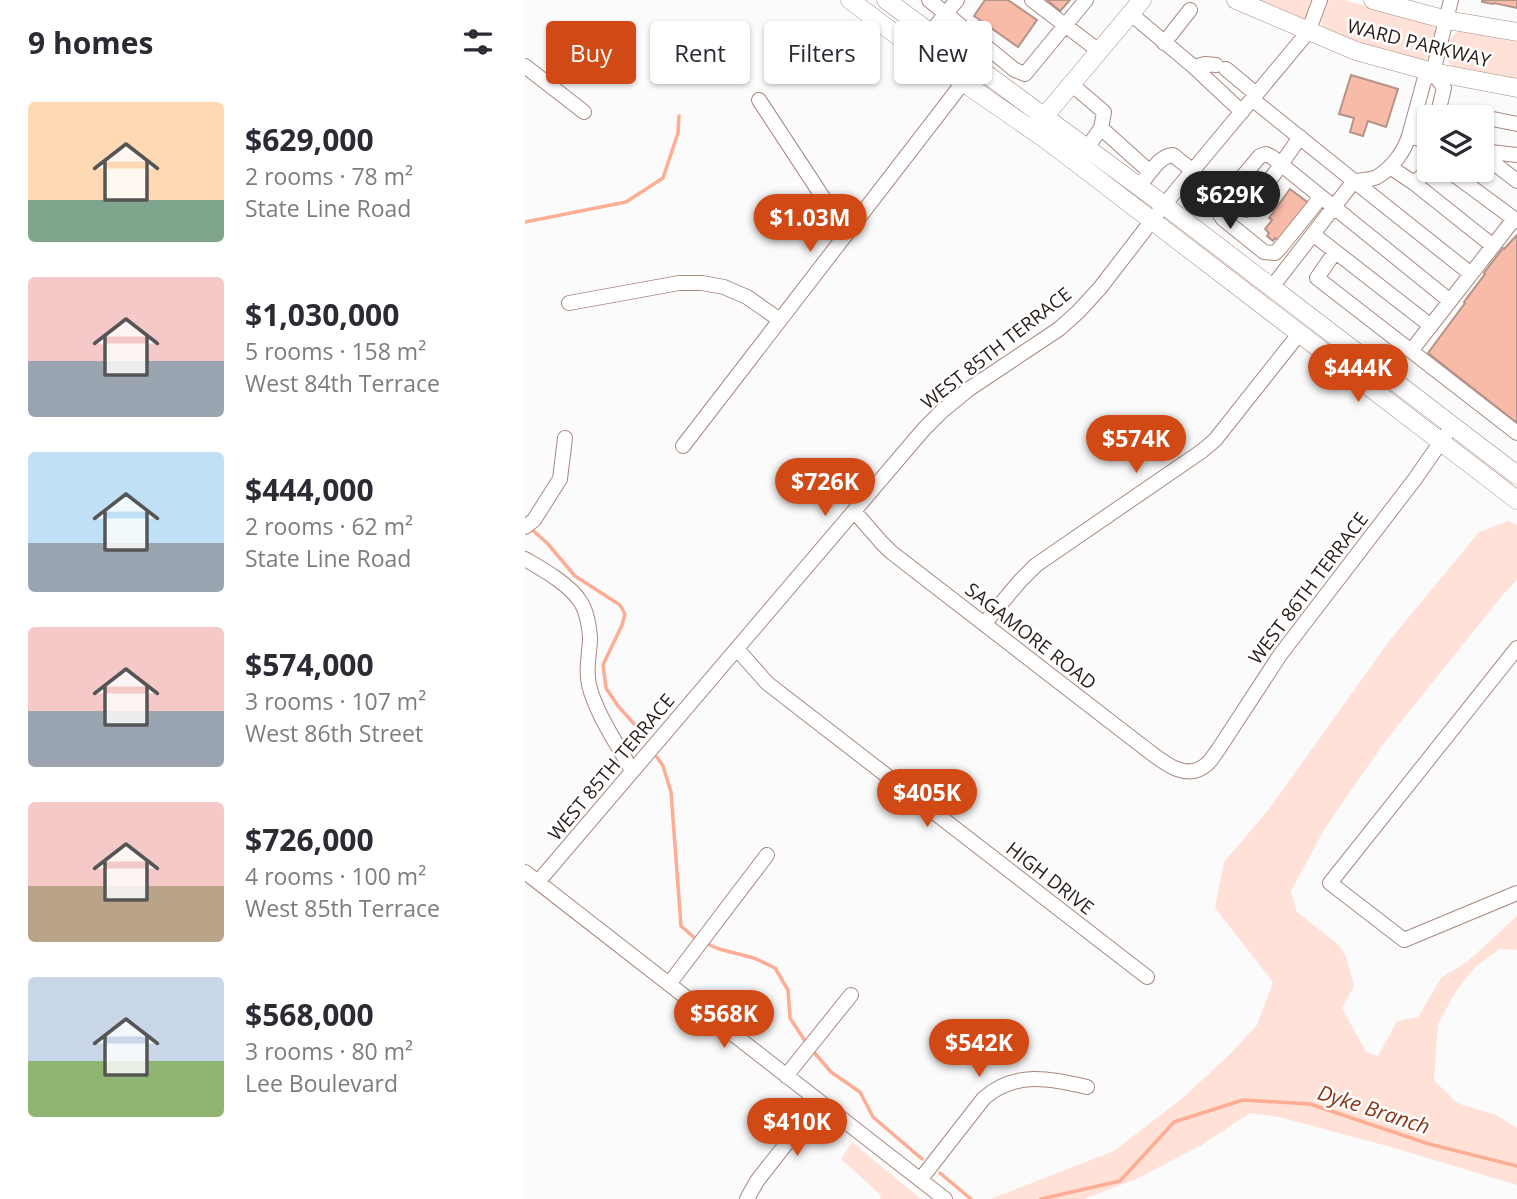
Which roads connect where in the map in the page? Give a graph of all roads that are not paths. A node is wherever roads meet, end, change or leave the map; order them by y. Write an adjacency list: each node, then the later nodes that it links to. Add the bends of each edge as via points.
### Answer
1 (850, 0): 20 (main road)
2 (886, 0): 15 (main road)
3 (929, 0): 13 (street)
4 (957, 0): 13 (street)
5 (1032, 0): 17 (street)
6 (1086, 0): 17 (street)
7 (1236, 0): 18 (main road, WARD PARKWAY)
8 (1320, 0): 18 (street, WEST 85TH TERRACE)
9 (1373, 0): 14 (main road, WARD PARKWAY)
10 (1451, 0): 14 (street)
11 (1136, 7): 21 (street); 22 (main road)
12 (1190, 10): 21 (street)
13 (946, 14): 16 (street); 17 (street, via 1025,74)
14 (1447, 20): 19 (main road, WARD PARKWAY); 25 (street)
15 (914, 21)
16 (940, 21)
17 (1065, 26): 22 (street)
18 (1308, 32): 25 (main road, WARD PARKWAY); 31 (street, WEST 85TH TERRACE)
19 (1517, 32)
20 (894, 33)
21 (1164, 43): 24 (street)
22 (1099, 51): 29 (main road)
23 (525, 66): 34 (street)
24 (1194, 67): 31 (street, via 1205,64 1221,69); 35 (street)
25 (1433, 72): 30 (main road, WARD PARKWAY); 33 (street, via 1444,88); 40 (street, via 1424,81)
26 (992, 81): 37 (main road)
27 (962, 84): 62 (street)
28 (968, 84): 37 (main road)
29 (1071, 84): 37 (main road); 39 (street, via 1104,112)
30 (1517, 88)
31 (1254, 97): 35 (street, WEST 85TH TERRACE); 41 (street)
32 (759, 100): 62 (street)
33 (1440, 105)
34 (584, 112)
35 (1242, 112): 49 (street, WEST 85TH TERRACE)
36 (1494, 119): 38 (street)
37 (1038, 123): 43 (main road); 60 (main road)
38 (1517, 124)
39 (1101, 128): 43 (street); 50 (street)
40 (1409, 136): 42 (street); 48 (street)
41 (1300, 137): 47 (street); 52 (street)
42 (1417, 138)
43 (1087, 148): 50 (main road)
44 (1494, 154): 45 (street)
45 (1517, 155)
46 (1494, 163): 53 (street)
47 (1281, 164): 56 (street, via 1266,154 1260,156); 56 (street, via 1246,210); 57 (street)
48 (1389, 167): 52 (street, via 1375,178); 55 (street)
49 (1193, 171): 50 (street, via 1167,155); 58 (street, WEST 85TH TERRACE)
50 (1145, 179): 58 (main road)
51 (1417, 180): 55 (street)
52 (1355, 181): 59 (street); 66 (street)
53 (1517, 181)
54 (1464, 182): 61 (street)
55 (1414, 183): 64 (street)
56 (1226, 194): 57 (street, via 1218,204 1220,215 1269,253 1280,248)
57 (1321, 197): 59 (street)
58 (1164, 205): 60 (street, WEST 85TH TERRACE); 67 (main road)
59 (1334, 207): 63 (street); 68 (street)
60 (1153, 220): 72 (main road); 81 (street, WEST 85TH TERRACE, via 1078,312 942,411)
61 (1515, 220): 64 (street)
62 (847, 234): 70 (street)
63 (1314, 235): 65 (street); 67 (street)
64 (1493, 246): 66 (street)
65 (1335, 252): 71 (street); 73 (street, via 1317,278)
66 (1471, 274): 68 (street)
67 (1272, 287): 74 (main road)
68 (1450, 301): 71 (street)
69 (569, 303): 70 (street, via 702,283 747,297)
70 (780, 320): 78 (street)
71 (1430, 326): 73 (street)
72 (1299, 334): 77 (main road); 84 (street, via 1215,440 1037,565)
73 (1411, 351): 75 (street)
74 (1452, 426): 77 (street, WEST 86TH TERRACE); 79 (main road)
75 (1517, 433)
76 (565, 438): 82 (street, via 560,479)
77 (1440, 443): 80 (main road); 88 (street, WEST 86TH TERRACE, via 1293,638 1207,765)
78 (683, 446)
79 (1517, 475)
80 (1517, 500)
81 (854, 511): 84 (street, SAGAMORE ROAD, via 891,552); 85 (street, WEST 85TH TERRACE)
82 (529, 523)
83 (525, 559): 87 (street, via 581,601 590,638 589,687)
84 (984, 624): 88 (street, SAGAMORE ROAD, via 1169,765 1179,771)
85 (737, 649): 87 (street, WEST 85TH TERRACE); 93 (street, HIGH DRIVE, via 768,683)
86 (1515, 656): 92 (street, via 1330,883 1404,940)
87 (632, 771): 91 (street, WEST 85TH TERRACE)
88 (1195, 771)
89 (767, 855): 94 (street)
90 (525, 872): 91 (street)
91 (538, 882): 94 (street)
92 (1517, 893)
93 (1147, 977)
94 (669, 984): 96 (street)
95 (852, 995): 96 (street)
96 (786, 1076): 98 (street)
97 (1087, 1087): 99 (street, via 1045,1078 995,1088)
98 (819, 1102): 99 (street); 100 (street)
99 (920, 1180): 101 (street)
100 (747, 1199)
101 (945, 1199)

